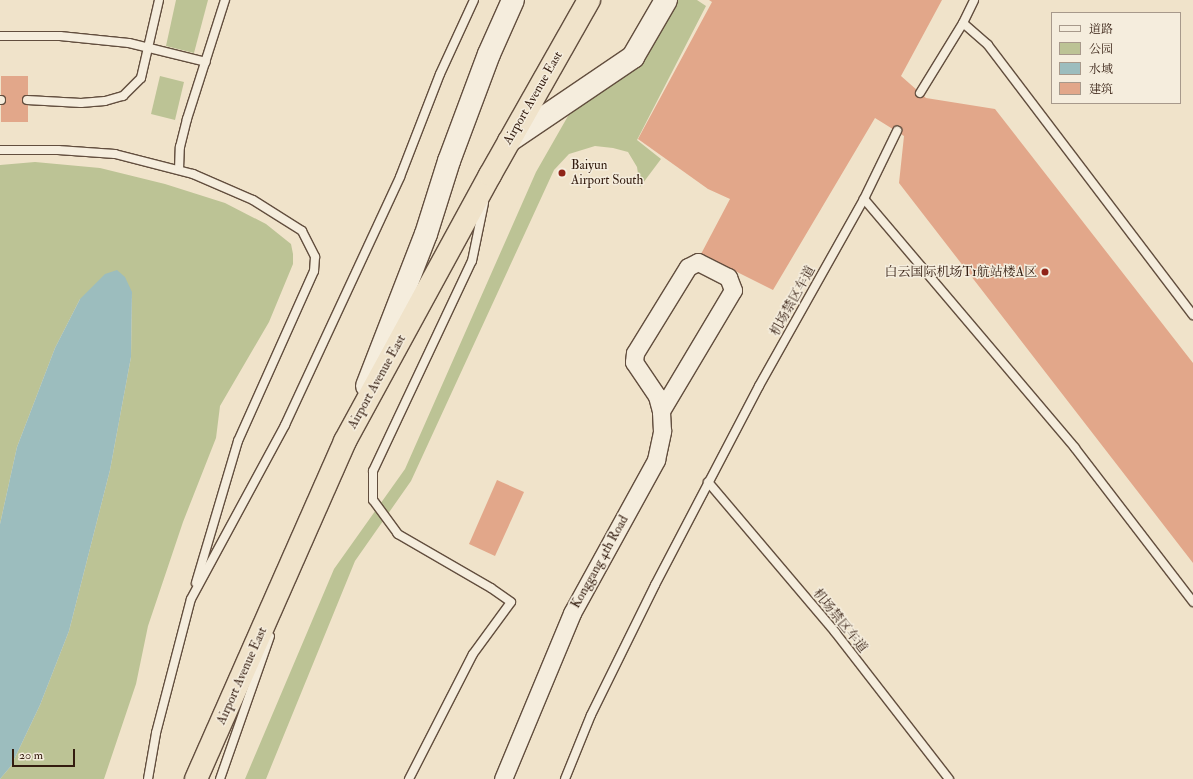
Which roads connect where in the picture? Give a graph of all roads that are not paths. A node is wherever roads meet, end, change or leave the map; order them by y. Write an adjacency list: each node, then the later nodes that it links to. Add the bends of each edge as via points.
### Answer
1 (159, 0): 10 (lane)
2 (225, 0): 11 (lane)
3 (474, 0): 25 (lane, via 440,74 400,177 285,425)
4 (513, 0): 22 (main road, via 487,61 449,161 426,234)
5 (589, 0): 15 (highway, Airport Avenue East)
6 (666, 0): 15 (main road, via 633,57)
7 (974, 0): 8 (lane)
8 (962, 24): 12 (lane); 20 (lane, via 988,45)
9 (0, 36): 10 (lane, via 60,36)
10 (150, 46): 11 (lane); 13 (lane, via 141,78 123,96 105,102 81,103)
11 (206, 62): 17 (lane, via 180,148)
12 (920, 93)
13 (27, 100)
14 (897, 131): 19 (lane, 机场禁区车道)
15 (509, 141): 18 (highway, Airport Avenue East)
16 (0, 150): 17 (lane, via 58,150 115,154)
17 (179, 170): 25 (lane, via 253,200 302,231 315,257 314,271 238,441)
18 (490, 175): 22 (highway, Airport Avenue East); 30 (lane, via 472,261 373,471 373,500 398,534 511,602 473,654)
19 (864, 199): 23 (lane, 机场禁区车道); 26 (lane, via 1075,448)
20 (1193, 315)
21 (661, 412): 21 (street, Konggang 4th Road, via 657,396 634,362 637,346 690,264 698,262 731,281 733,290); 31 (street, Konggang 4th Road, via 662,431 656,460 572,613)
22 (345, 441): 24 (highway, Airport Avenue East)
23 (708, 482): 32 (lane, 机场禁区车道, via 592,714); 33 (lane, 机场禁区车道, via 835,632)
24 (296, 552): 28 (highway, Airport Avenue East); 29 (lane, via 253,689)
25 (191, 599): 27 (lane, via 156,733)
26 (1193, 602)
27 (148, 779)
28 (196, 779)
29 (220, 779)
30 (409, 779)
31 (503, 779)
32 (565, 779)
33 (948, 779)

